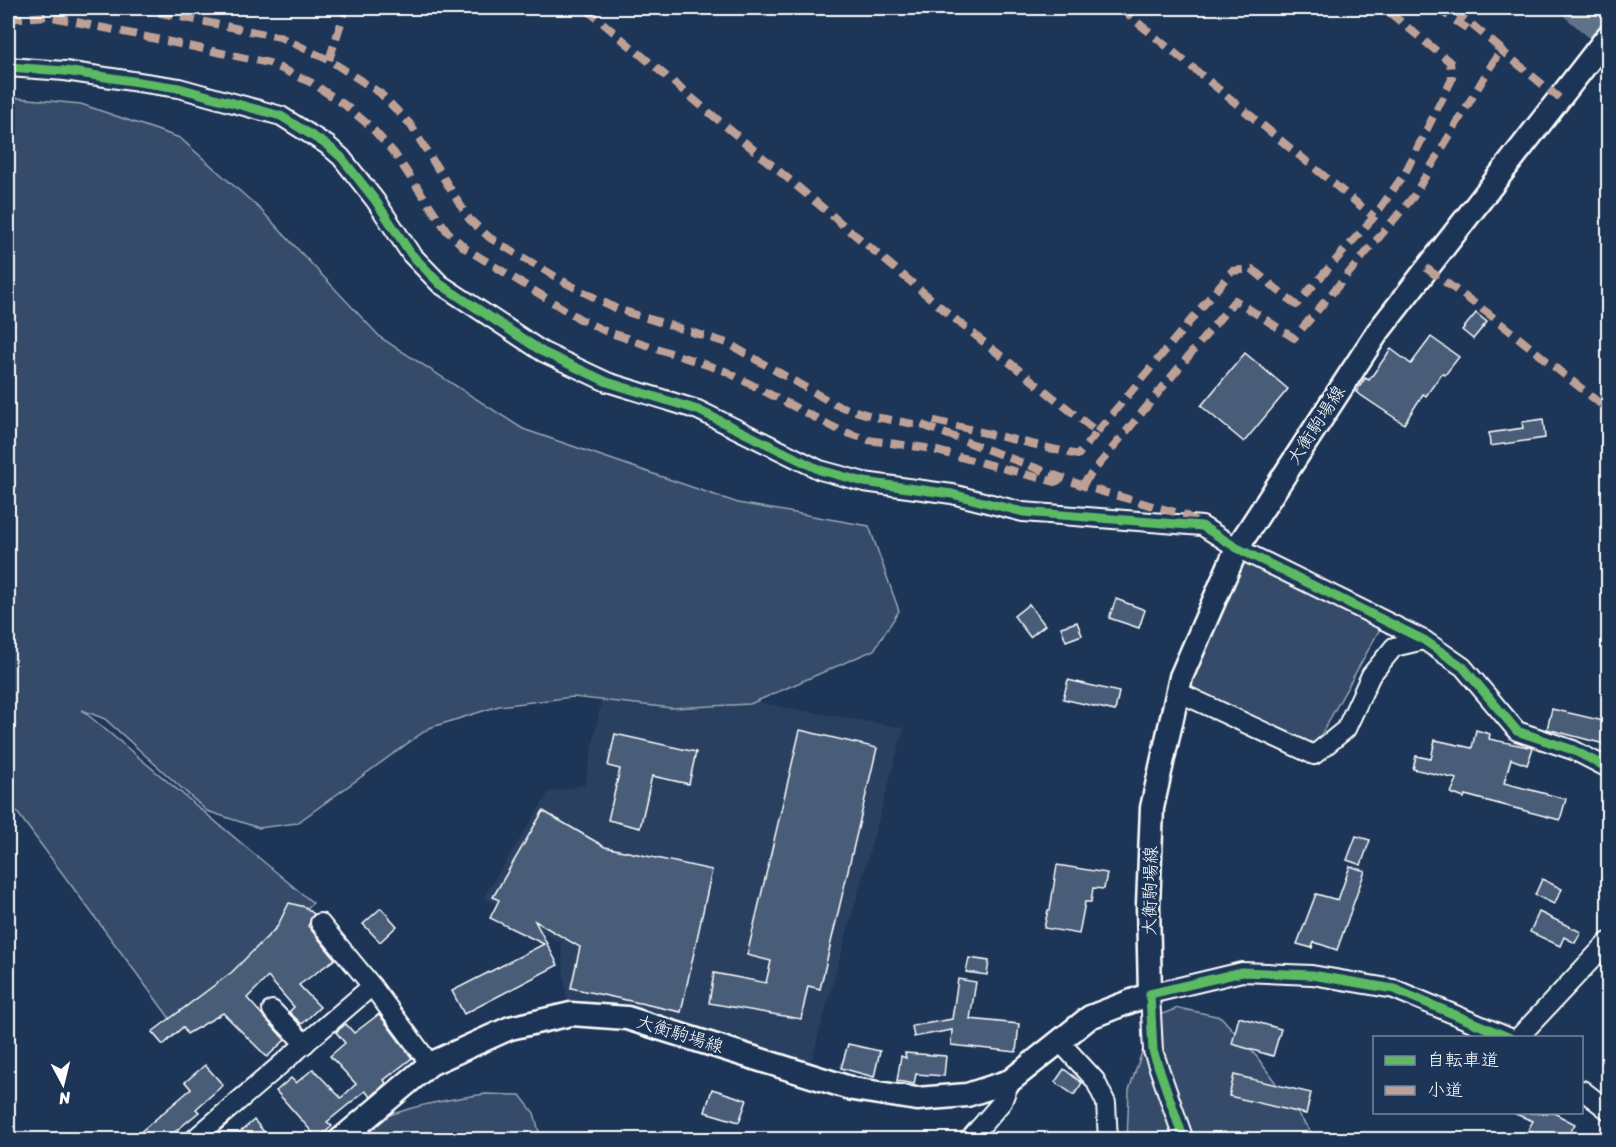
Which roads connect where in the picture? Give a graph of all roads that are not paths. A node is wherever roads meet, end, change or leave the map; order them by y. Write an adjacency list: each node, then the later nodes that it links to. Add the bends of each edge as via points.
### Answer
1 (1608, 36): 3 (main road, 大衡駒場線, via 1377,333)
2 (8, 67): 3 (street, via 179,88 281,116 327,145 347,164 411,254 440,284 543,352 607,382 698,410 820,470 864,482 952,494 1023,512 1202,526)
3 (1237, 548): 4 (street); 5 (main road, 大衡駒場線)
4 (1424, 640): 5 (street, via 1394,646 1371,675 1346,729 1314,755); 6 (street, via 1463,667 1517,731 1573,750)
5 (1178, 692): 10 (main road, 大衡駒場線, via 1152,808)
6 (1608, 768)
7 (320, 923): 9 (street)
8 (1608, 942): 13 (street)
9 (372, 986): 15 (street); 16 (street)
10 (1150, 994): 12 (street, via 1242,972 1312,975 1394,989); 14 (main road, 大衡駒場線, via 1090,1017); 24 (street, via 1153,1051)
11 (272, 1010): 15 (street)
12 (1505, 1036)
13 (1520, 1036)
14 (1060, 1042): 17 (main road, 大衡駒場線); 23 (street, via 1095,1080 1106,1103)
15 (305, 1044): 20 (street)
16 (430, 1064): 17 (main road, 大衡駒場線, via 510,1028 571,1014 627,1018 853,1089 917,1099 967,1095); 21 (main road, 大衡駒場線)
17 (1010, 1081): 22 (street, via 1002,1102)
18 (1583, 1091): 19 (street)
19 (1608, 1110)
20 (194, 1140)
21 (340, 1140)
22 (969, 1140)
23 (1108, 1140)
24 (1184, 1140)

